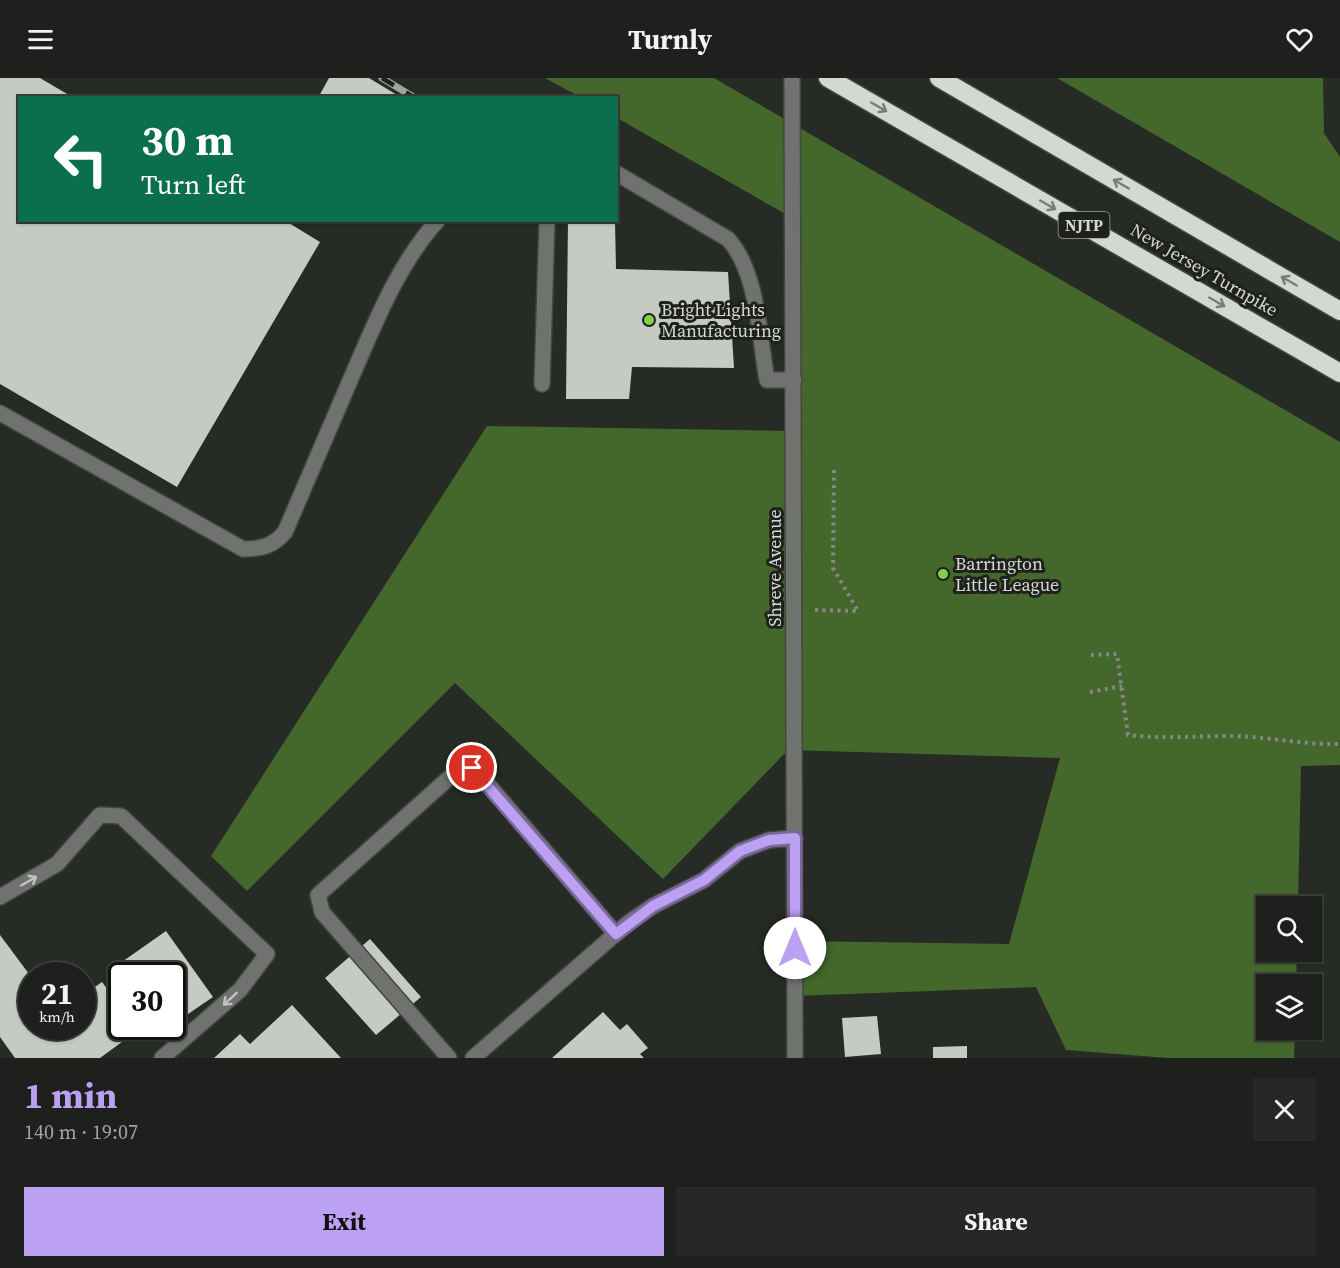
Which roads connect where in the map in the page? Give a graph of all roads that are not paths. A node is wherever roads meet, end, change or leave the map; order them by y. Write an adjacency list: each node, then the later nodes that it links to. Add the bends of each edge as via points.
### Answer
1 (792, 78): 9 (street, Shreve Avenue)
2 (828, 78): 8 (highway, New Jersey Turnpike / NJTP, one-way to 8)
3 (939, 78): 7 (highway, New Jersey Turnpike, one-way to 3)
4 (618, 174): 9 (street, via 728,239 740,252 748,273 767,380)
5 (436, 222): 11 (street, via 388,296 285,532 267,547 243,549)
6 (547, 222): 10 (street)
7 (1340, 311)
8 (1340, 373)
9 (794, 380): 12 (street, Shreve Avenue)
10 (542, 384)
11 (0, 413)
12 (795, 838): 14 (street, via 769,840 740,851 704,880 653,906); 18 (street, Shreve Avenue)
13 (0, 897): 15 (street, one-way to 15, via 57,864 100,815 121,816 267,954 240,990)
14 (616, 934): 16 (street, via 485,781 472,768 459,769 318,895 322,912); 17 (street)
15 (162, 1058)
16 (449, 1058)
17 (473, 1058)
18 (795, 1058)

